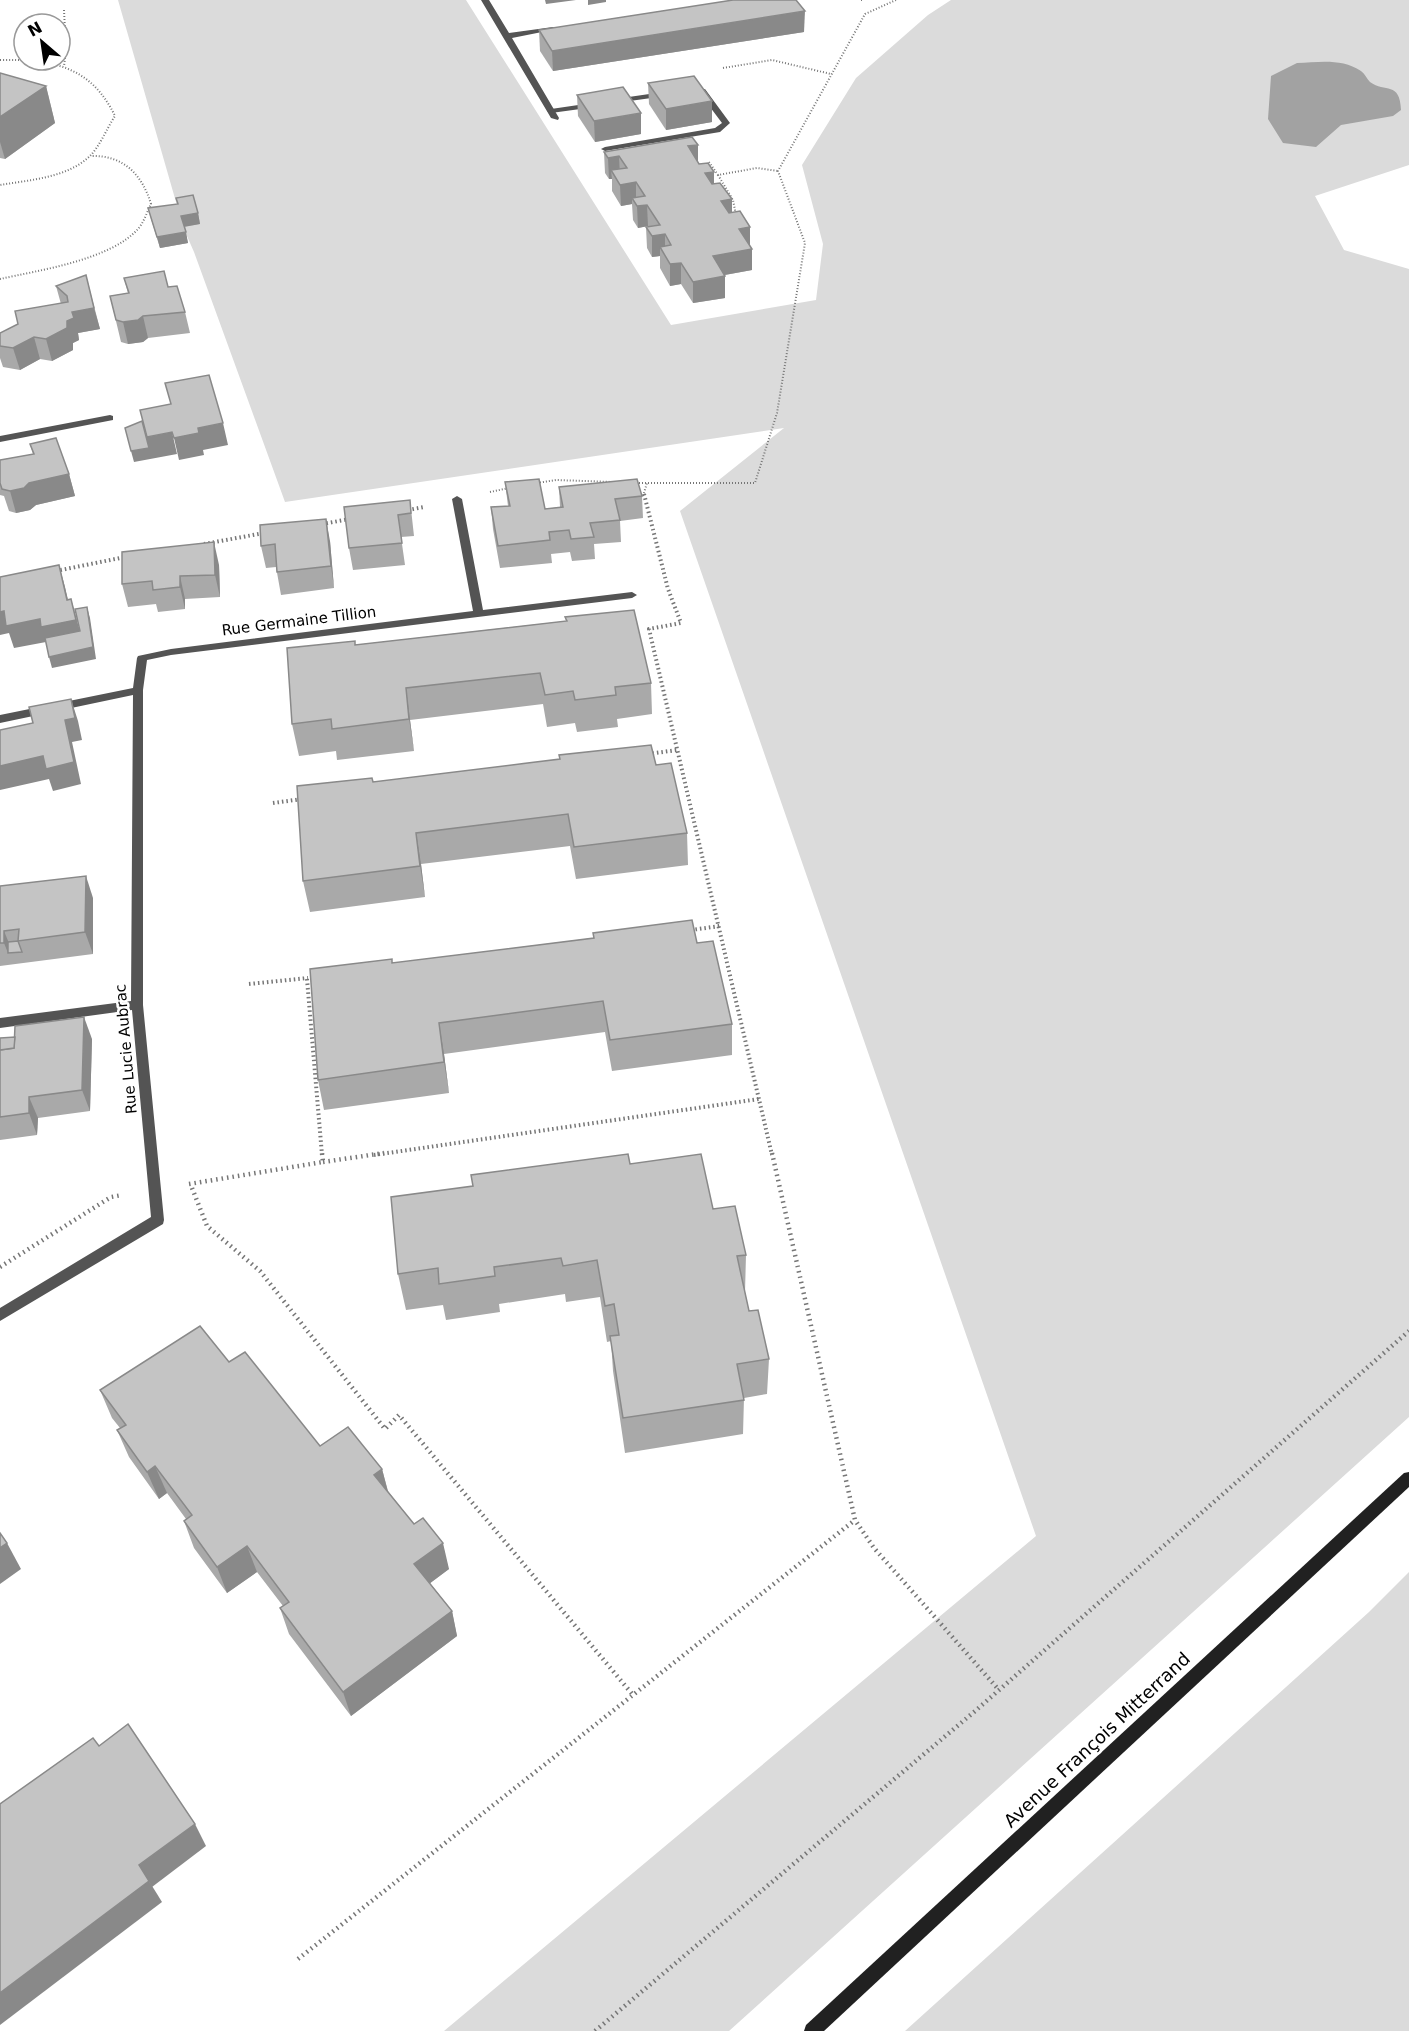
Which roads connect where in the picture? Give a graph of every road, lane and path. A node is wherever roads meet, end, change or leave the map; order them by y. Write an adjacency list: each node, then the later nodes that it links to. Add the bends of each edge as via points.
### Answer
1 (485, 0): 4 (street)
2 (896, 0): 13 (path, via 865,14)
3 (566, 27): 4 (street)
4 (507, 36): 9 (street, via 553,114)
5 (72, 70): 12 (path, via 101,89 115,116)
6 (689, 90): 10 (street, via 700,88 726,123 717,130)
7 (678, 91): 8 (street)
8 (609, 102)
9 (597, 104)
10 (690, 135): 11 (street); 14 (path)
11 (605, 149)
12 (90, 156): 15 (path, via 45,178); 17 (path, via 113,158 141,177 151,204 137,230 78,260)
13 (778, 171): 14 (path, via 757,168); 22 (path, via 805,243 777,413 755,483)
14 (718, 175): 16 (path, via 734,200)
15 (0, 185)
16 (737, 219)
17 (0, 279)
18 (110, 418): 19 (street)
19 (0, 439)
20 (624, 482): 23 (path, via 556,480)
21 (636, 483): 22 (path)
22 (647, 483): 37 (path, via 643,496 681,623 649,629)
23 (534, 484)
24 (512, 488): 25 (path)
25 (457, 499): 26 (path); 34 (street)
26 (402, 511)
27 (358, 518): 28 (path)
28 (313, 525)
29 (267, 533): 30 (path)
30 (198, 545)
31 (129, 556): 32 (path)
32 (52, 572)
33 (632, 595): 34 (street, Rue Germaine Tillion)
34 (478, 614): 35 (street, Rue Germaine Tillion, via 142,658)
35 (138, 690): 36 (street); 46 (street, Rue Lucie Aubrac)
36 (0, 719)
37 (677, 750): 38 (path); 41 (path)
38 (642, 755)
39 (309, 798): 40 (path)
40 (273, 802)
41 (720, 926): 42 (path); 48 (path)
42 (685, 931)
43 (315, 978): 44 (path)
44 (307, 979): 45 (path); 49 (path)
45 (249, 984)
46 (137, 1005): 47 (street); 51 (street, Rue Lucie Aubrac)
47 (0, 1023)
48 (759, 1099): 49 (path); 56 (path)
49 (323, 1162): 50 (path)
50 (190, 1184): 51 (path); 58 (path, via 207,1226 260,1271 385,1429 399,1415)
51 (155, 1190): 52 (path, via 111,1197); 53 (street, Rue Lucie Aubrac, via 158,1220)
52 (0, 1267)
53 (0, 1316)
54 (1409, 1331): 57 (path)
55 (1409, 1478): 61 (main road, Avenue François Mitterrand)
56 (855, 1520): 57 (path, via 874,1548); 58 (path)
57 (999, 1690): 60 (path)
58 (633, 1695): 59 (path)
59 (298, 1959)
60 (595, 2031)
61 (812, 2031)

